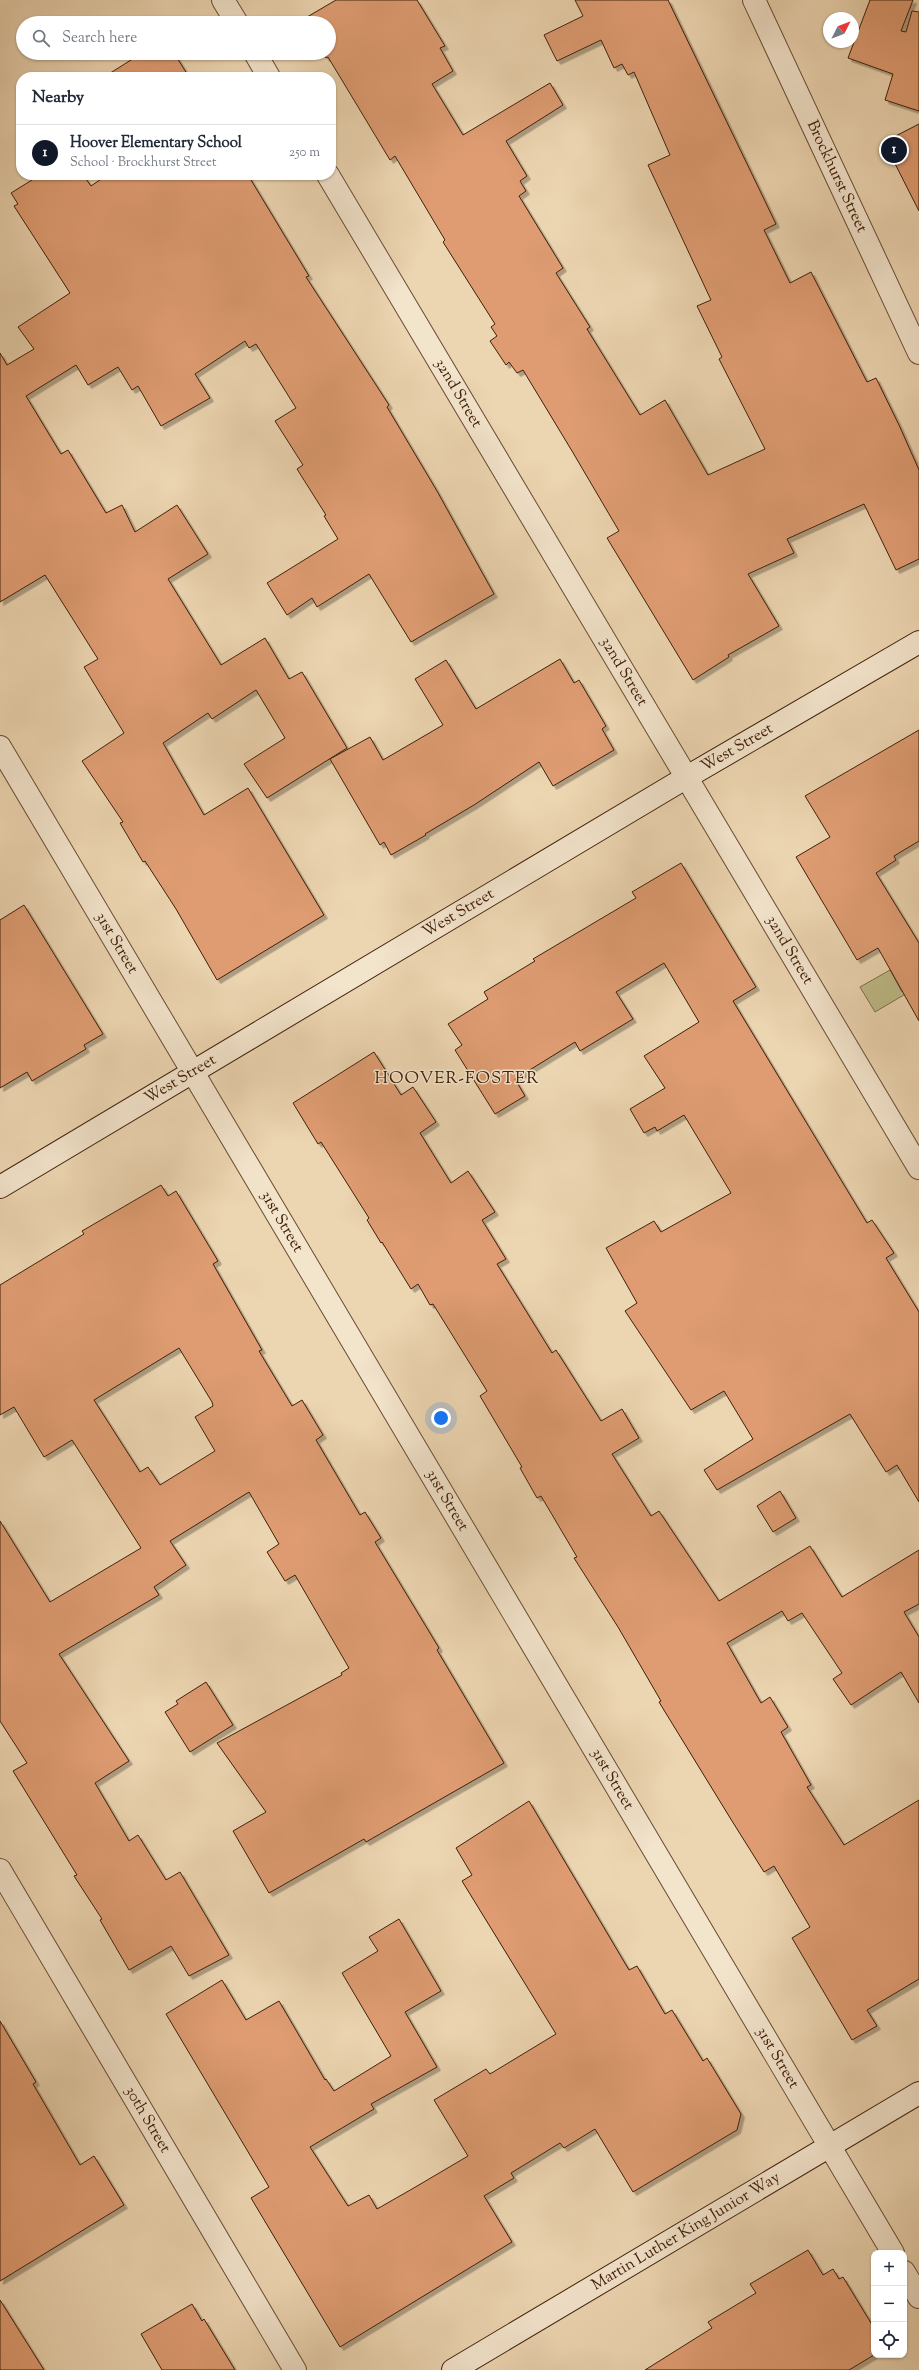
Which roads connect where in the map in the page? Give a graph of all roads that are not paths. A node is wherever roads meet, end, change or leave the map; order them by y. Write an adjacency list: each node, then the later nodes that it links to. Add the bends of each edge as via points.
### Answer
1 (223, 0): 3 (street)
2 (754, 0): 7 (street, Brockhurst Street)
3 (233, 16)
4 (259, 60): 5 (street)
5 (266, 72)
6 (331, 180): 10 (street, 32nd Street)
7 (919, 353)
8 (919, 642): 10 (street, West Street)
9 (0, 747): 11 (street, 31st Street)
10 (687, 777): 11 (street, West Street); 12 (street, 32nd Street)
11 (193, 1072): 13 (street, West Street); 16 (street, 31st Street)
12 (919, 1168)
13 (0, 1186)
14 (0, 1870): 20 (street, 30th Street)
15 (919, 2093): 16 (street, Martin Luther King Junior Way)
16 (830, 2146): 17 (street, 31st Street); 21 (street, Martin Luther King Junior Way)
17 (891, 2250)
18 (907, 2277): 19 (street)
19 (919, 2297)
20 (295, 2370)
21 (453, 2370)

